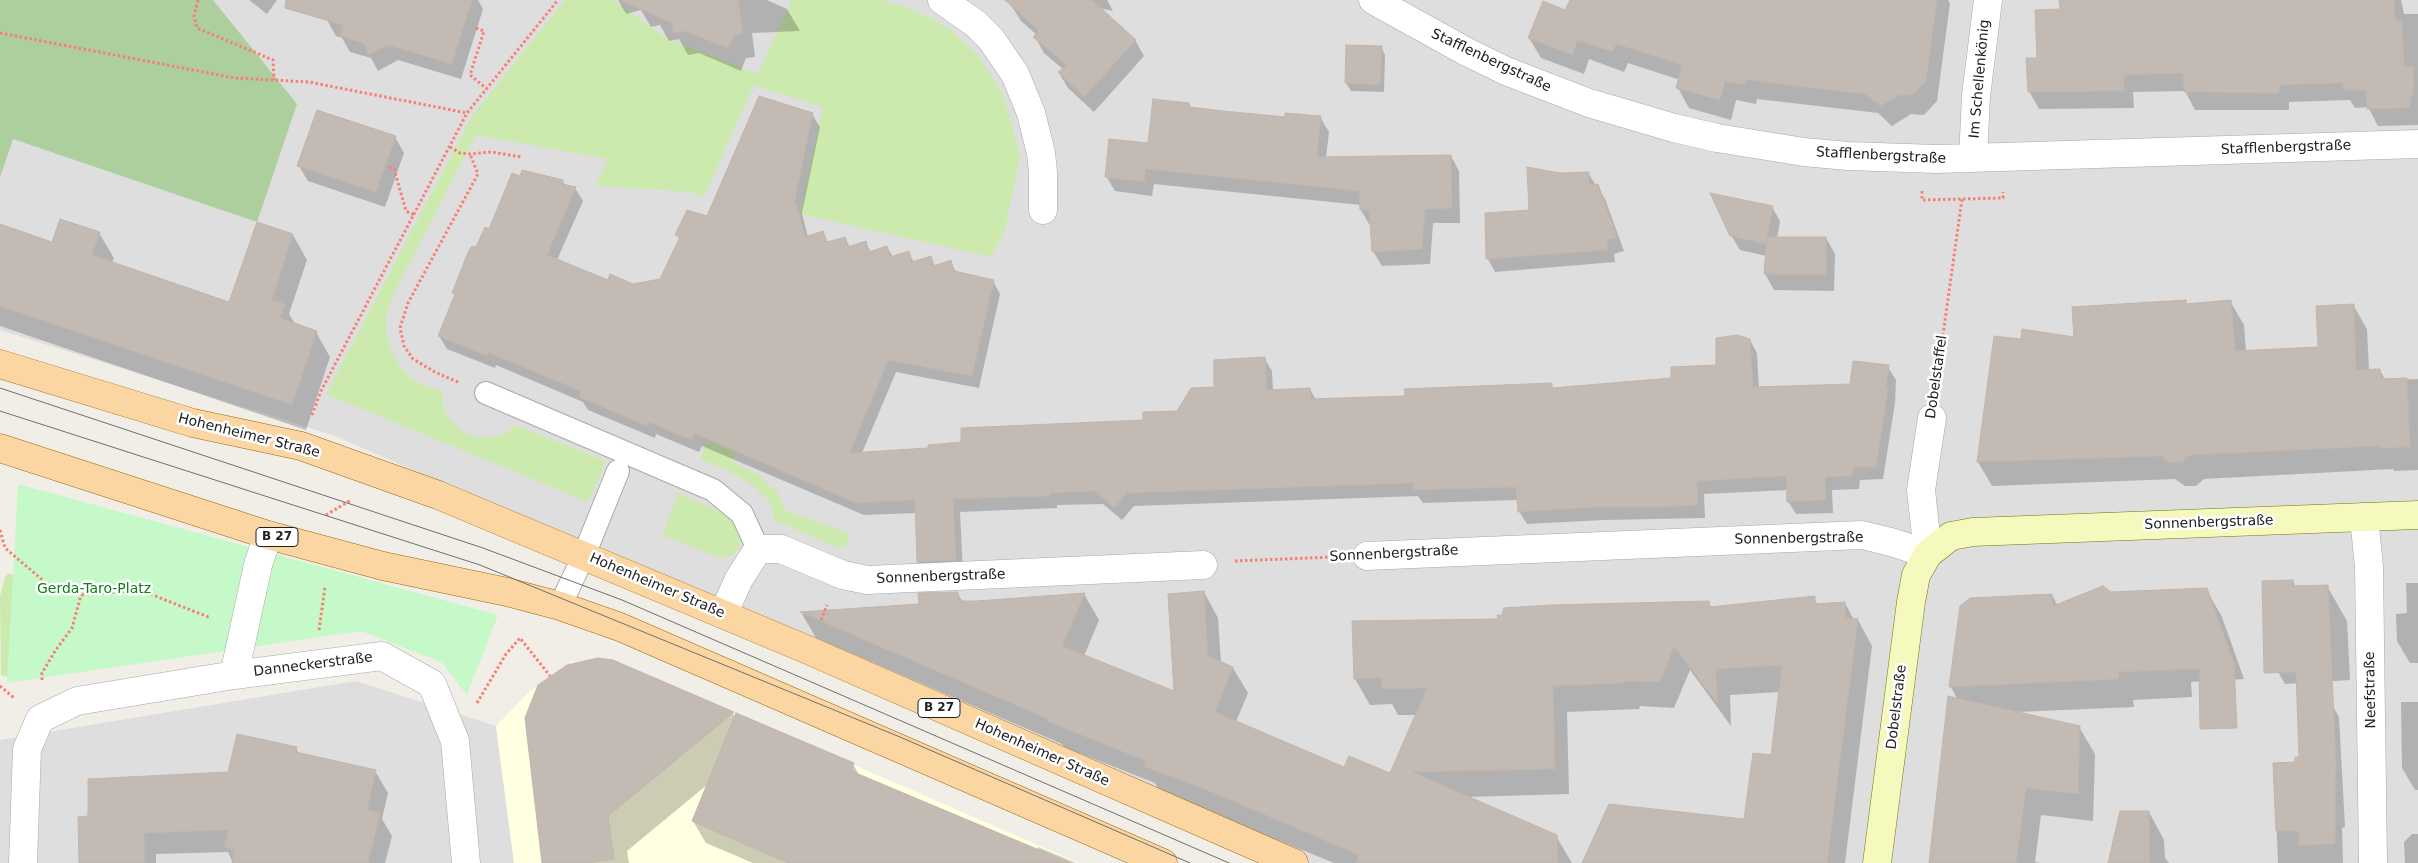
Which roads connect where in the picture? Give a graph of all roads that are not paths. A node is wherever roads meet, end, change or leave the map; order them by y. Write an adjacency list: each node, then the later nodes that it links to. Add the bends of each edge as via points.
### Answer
1 (942, 0): 6 (street, via 991,39 1008,62 1024,93 1041,153)
2 (1374, 0): 5 (street, Stafflenbergstraße, via 1427,32 1506,71 1589,103 1674,128 1804,152 1892,159)
3 (1988, 0): 5 (street, Im Schellenkönig, via 1976,96)
4 (2418, 144): 5 (street, Stafflenbergstraße)
5 (1973, 158)
6 (1043, 210)
7 (0, 364): 17 (main road, Hohenheimer Straße / B 27, via 193,423 301,446 438,495)
8 (486, 393): 15 (lane, via 713,490 742,514)
9 (1932, 418): 16 (street, Dobelstaffel, via 1921,490)
10 (0, 448): 14 (main road, B 27)
11 (618, 471): 17 (lane)
12 (2418, 515): 13 (street, Sonnenbergstraße)
13 (2364, 517): 16 (street, Sonnenbergstraße, via 1973,532 1952,536); 28 (street, Neefstraße, via 2369,567)
14 (268, 535): 20 (main road, B 27, via 383,566); 22 (street, via 258,565)
15 (758, 549): 19 (street, Sonnenbergstraße, via 781,549 843,575 867,580); 21 (street, via 739,578)
16 (1928, 554): 18 (street, Sonnenbergstraße, via 1862,535); 27 (street, Dobelstraße, via 1916,575 1910,602)
17 (584, 555): 20 (lane); 21 (main road, Hohenheimer Straße / B 27)
18 (1367, 556)
19 (1216, 564)
20 (560, 606): 25 (main road, B 27, via 629,631)
21 (723, 614): 26 (main road, Hohenheimer Straße / B 27)
22 (236, 667): 23 (street, Danneckerstraße, via 77,701 40,718 26,749); 24 (street, Danneckerstraße, via 313,665 382,656 432,684 455,740)
23 (23, 863)
24 (466, 863)
25 (1163, 863)
26 (1294, 863)
27 (1877, 863)
28 (2373, 863)

